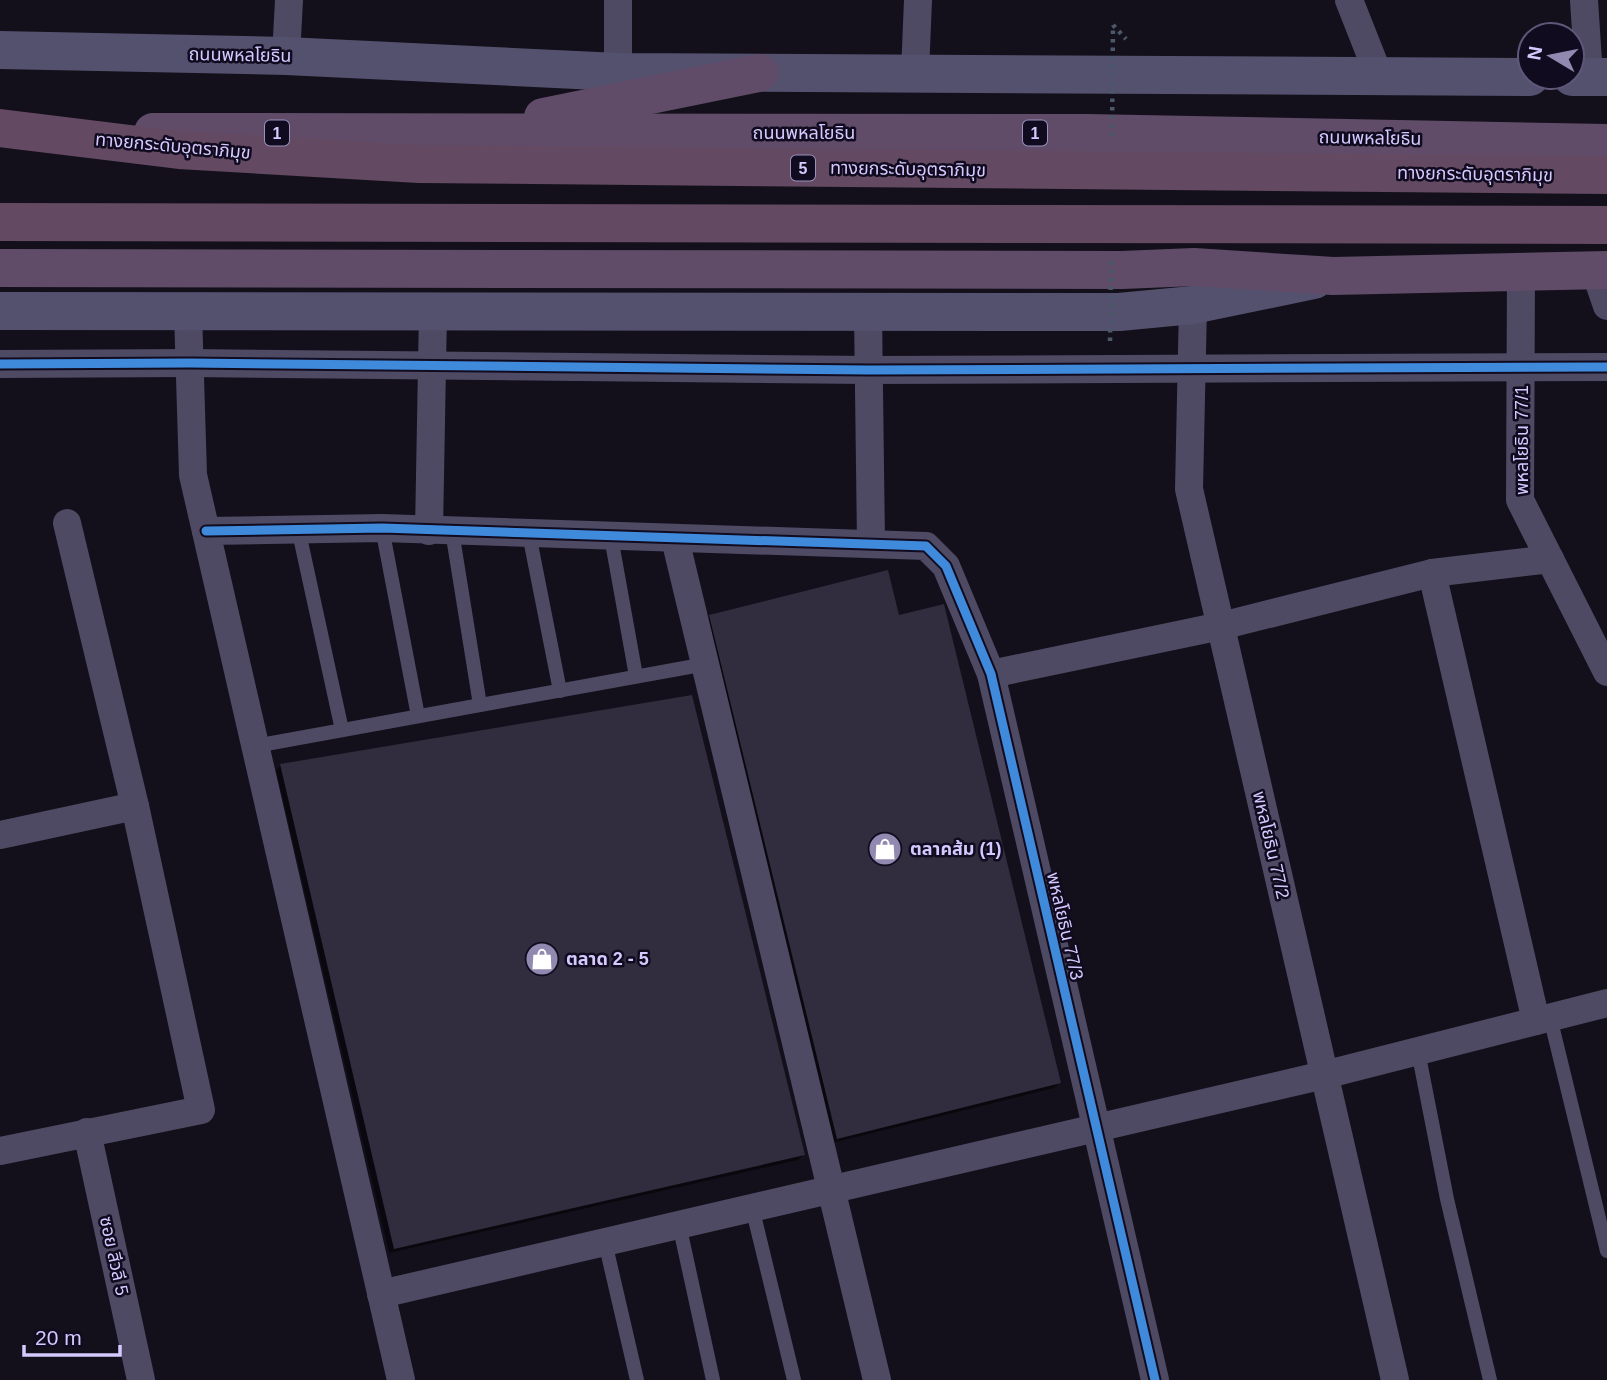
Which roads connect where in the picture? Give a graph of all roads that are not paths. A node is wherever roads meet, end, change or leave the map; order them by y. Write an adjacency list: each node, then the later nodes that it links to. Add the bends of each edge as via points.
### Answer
1 (289, 0): 7 (street)
2 (618, 0): 8 (street)
3 (918, 0): 10 (street)
4 (1349, 0): 11 (street)
5 (1584, 0): 13 (street)
6 (0, 50): 7 (main road, ถนนพหลโยธิน)
7 (286, 56): 8 (main road, ถนนพหลโยธิน)
8 (618, 72): 9 (main road, ถนนพหลโยธิน)
9 (759, 73): 10 (main road, ถนนพหลโยธิน); 15 (highway)
10 (915, 73): 11 (main road, ถนนพหลโยธิน)
11 (1379, 76): 12 (main road, ถนนพหลโยธิน)
12 (1516, 77)
13 (1589, 77)
14 (0, 129): 15 (highway, ถนนพหลโยธิน / 1); 17 (highway, ทางยกระดับอุตราภิมุข / 5, bridge, via 179,150 419,164)
15 (462, 134): 16 (highway, ถนนพหลโยธิน / 1, via 1087,132)
16 (1607, 144)
17 (1607, 175)
18 (0, 222): 19 (highway, bridge)
19 (1607, 225)
20 (0, 268): 22 (highway, via 1194,267)
21 (1521, 272): 22 (highway); 23 (highway); 33 (street, พหลโยธิน 77/1)
22 (1333, 276): 24 (main road)
23 (1603, 282)
24 (1193, 305): 28 (main road, via 1119,312); 32 (street, พหลโยธิน 77/2)
25 (0, 311): 26 (main road)
26 (188, 312): 27 (main road); 29 (street)
27 (433, 312): 28 (main road); 31 (street)
28 (868, 312): 35 (street)
29 (189, 363): 30 (street); 31 (street); 39 (street, via 193,475)
30 (0, 364)
31 (431, 364): 35 (street); 40 (street)
32 (1192, 367): 33 (street); 35 (street); 47 (street, พหลโยธิน 77/2, via 1189,489)
33 (1522, 367): 34 (street); 45 (street, พหลโยธิน 77/1, via 1520,500)
34 (1607, 367)
35 (869, 370): 44 (street)
36 (67, 523): 57 (street)
37 (298, 528): 38 (street, พหลโยธิน 77/3); 39 (street, พหลโยธิน 77/3); 55 (lane)
38 (382, 528): 40 (street, พหลโยธิน 77/3); 54 (lane)
39 (206, 531): 56 (street)
40 (440, 531): 41 (street, พหลโยธิน 77/3); 53 (lane)
41 (529, 534): 42 (street, พหลโยธิน 77/3); 52 (lane)
42 (611, 537): 43 (street, พหลโยธิน 77/3); 51 (lane)
43 (675, 539): 44 (street, พหลโยธิน 77/3); 48 (street)
44 (871, 543): 50 (street, พหลโยธิน 77/3, via 926,546 946,566)
45 (1550, 558): 46 (street); 49 (street, พหลโยธิน 77/1)
46 (1432, 573): 47 (street); 60 (street)
47 (1221, 626): 50 (street); 62 (street, พหลโยธิน 77/2)
48 (706, 664): 51 (lane); 66 (street)
49 (1607, 673)
50 (991, 674): 63 (street, พหลโยธิน 77/3)
51 (636, 676): 52 (lane)
52 (560, 691): 53 (lane)
53 (480, 705): 54 (lane)
54 (418, 716): 55 (lane)
55 (342, 730): 56 (lane)
56 (255, 746): 71 (street)
57 (135, 806): 58 (street); 64 (street, via 201,1110)
58 (0, 835)
59 (1607, 1003): 60 (street)
60 (1543, 1019): 61 (street); 70 (lane)
61 (1418, 1051): 62 (street); 80 (lane)
62 (1324, 1075): 63 (street); 79 (street, พหลโยธิน 77/2)
63 (1095, 1128): 66 (street); 78 (street, พหลโยธิน 77/3)
64 (87, 1132): 65 (street); 72 (street, ซอย สีวลี 5)
65 (0, 1151)
66 (832, 1189): 67 (street); 77 (street)
67 (752, 1208): 68 (street); 76 (lane)
68 (679, 1224): 69 (street); 75 (lane)
69 (605, 1242): 71 (street); 74 (lane)
70 (1607, 1251)
71 (381, 1294): 73 (street)
72 (141, 1380)
73 (401, 1380)
74 (637, 1380)
75 (713, 1380)
76 (793, 1380)
77 (877, 1380)
78 (1154, 1380)
79 (1395, 1380)
80 (1490, 1380)

